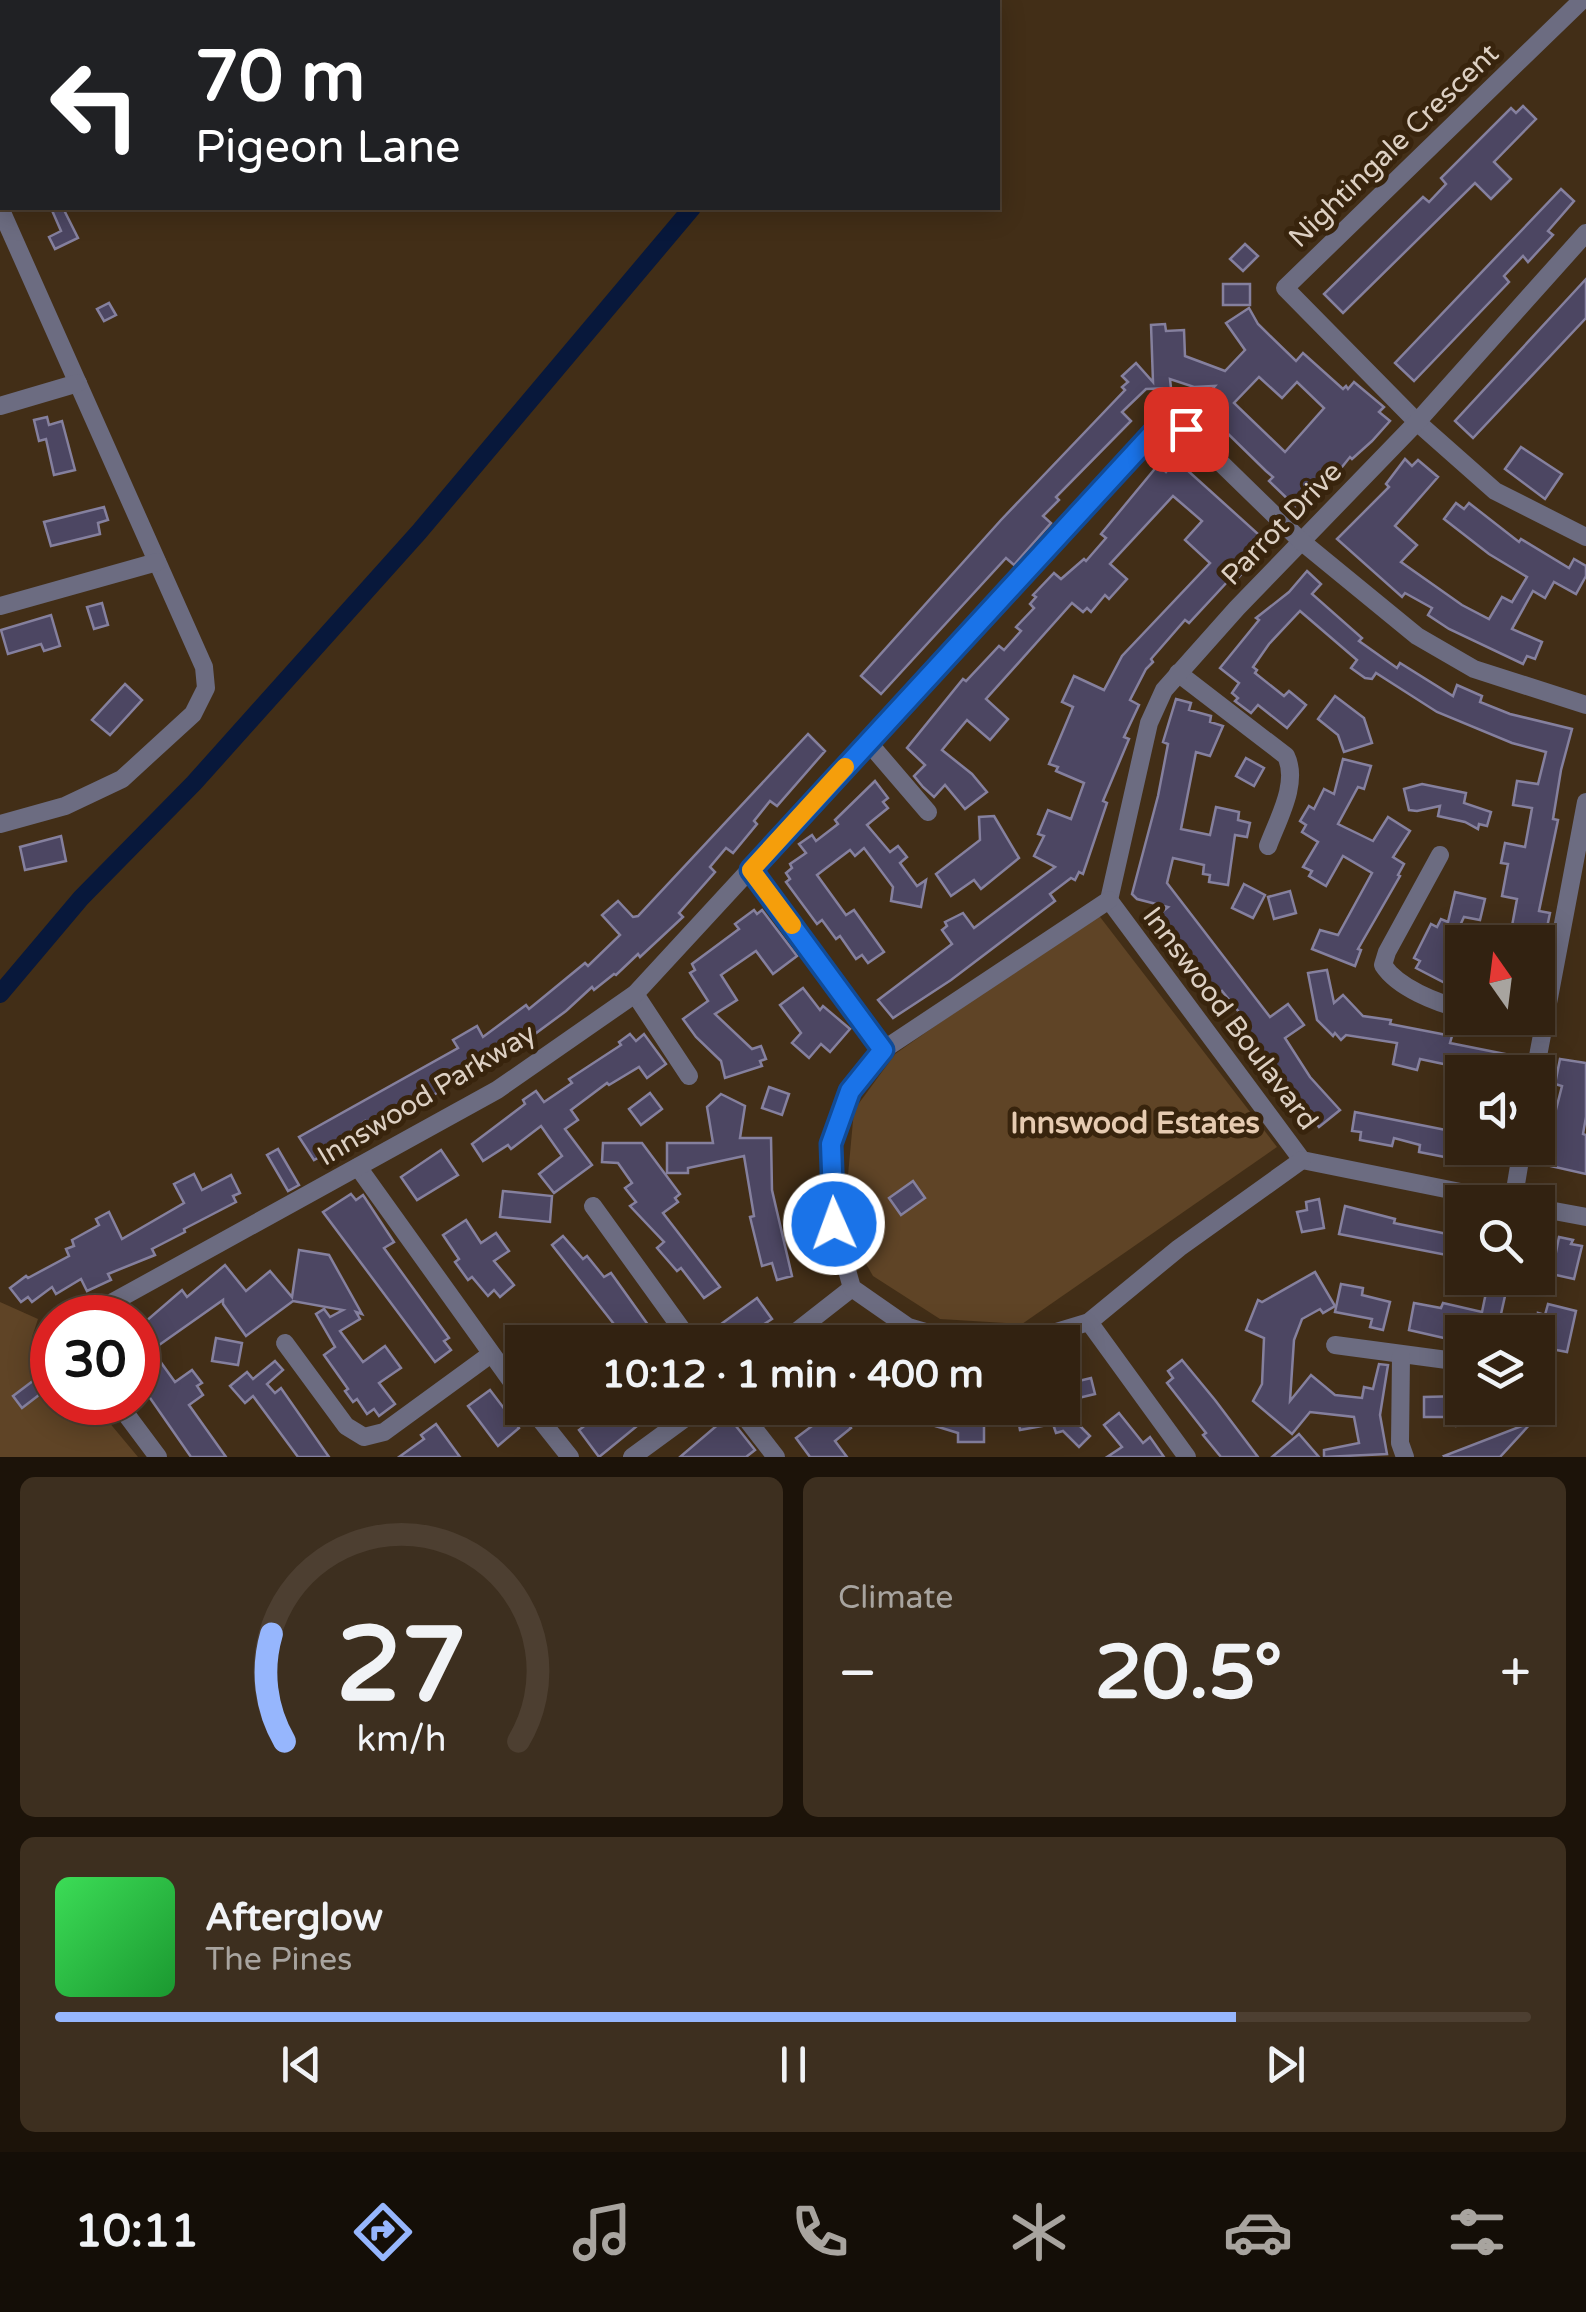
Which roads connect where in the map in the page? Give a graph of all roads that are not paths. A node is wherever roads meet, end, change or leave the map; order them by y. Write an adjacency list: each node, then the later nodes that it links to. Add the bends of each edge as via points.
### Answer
1 (1582, 0): 6 (street, Nightingale Crescent, via 1285,288)
2 (1, 210): 4 (street)
3 (1586, 234): 6 (street, Parrot Drive)
4 (78, 383): 5 (street); 9 (street)
5 (0, 406)
6 (1418, 422): 7 (street, via 1496,490); 8 (street, Parrot Drive)
7 (1586, 537)
8 (1301, 541): 11 (street, Parrot Drive); 12 (street, Innswood Parkway, via 1416,636 1474,669); 13 (street, Innswood Parkway, via 1186,429 1154,432)
9 (157, 562): 10 (street); 16 (street, via 204,666 206,688 193,714 122,780 65,806)
10 (0, 606)
11 (1178, 673): 17 (street, via 1286,756 1290,786); 20 (street, Parrot Drive, via 1149,723)
12 (1586, 704)
13 (868, 742): 15 (street); 19 (street, Innswood Parkway)
14 (1586, 802): 21 (street)
15 (928, 812)
16 (0, 824)
17 (1268, 846)
18 (1440, 854): 23 (street, via 1384,965 1390,975)
19 (751, 870): 22 (street, Innswood Parkway); 24 (street)
20 (1109, 900): 24 (street, Innswood Boulavard); 26 (street, Innswood Boulavard)
21 (1555, 967)
22 (635, 994): 25 (street); 27 (street, Innswood Parkway, via 497,1090)
23 (1445, 1006)
24 (883, 1050): 32 (street, Innswood Boulavard, via 850,1091 831,1144 834,1224)
25 (689, 1076)
26 (1302, 1160): 28 (street, Innswood Boulavard); 34 (street, Innswood Boulavard)
27 (358, 1167): 33 (street, Innswood Parkway); 41 (street)
28 (1445, 1189)
29 (593, 1206): 35 (street)
30 (1555, 1212): 31 (street)
31 (1586, 1218)
32 (852, 1288): 36 (street); 37 (street)
33 (126, 1295)
34 (1089, 1322): 38 (street, Innswood Boulavard); 53 (street)
35 (679, 1325)
36 (805, 1325)
37 (904, 1325)
38 (1079, 1325)
39 (285, 1343): 41 (street, via 346,1426 364,1437 384,1432)
40 (1335, 1345): 42 (street)
41 (490, 1354): 44 (street)
42 (1401, 1356): 43 (street); 54 (street)
43 (1445, 1360)
44 (505, 1374)
45 (134, 1425): 49 (street)
46 (545, 1425): 50 (street)
47 (676, 1425): 51 (street)
48 (751, 1425): 52 (street)
49 (158, 1457)
50 (570, 1457)
51 (632, 1457)
52 (776, 1457)
53 (1186, 1457)
54 (1405, 1457)

